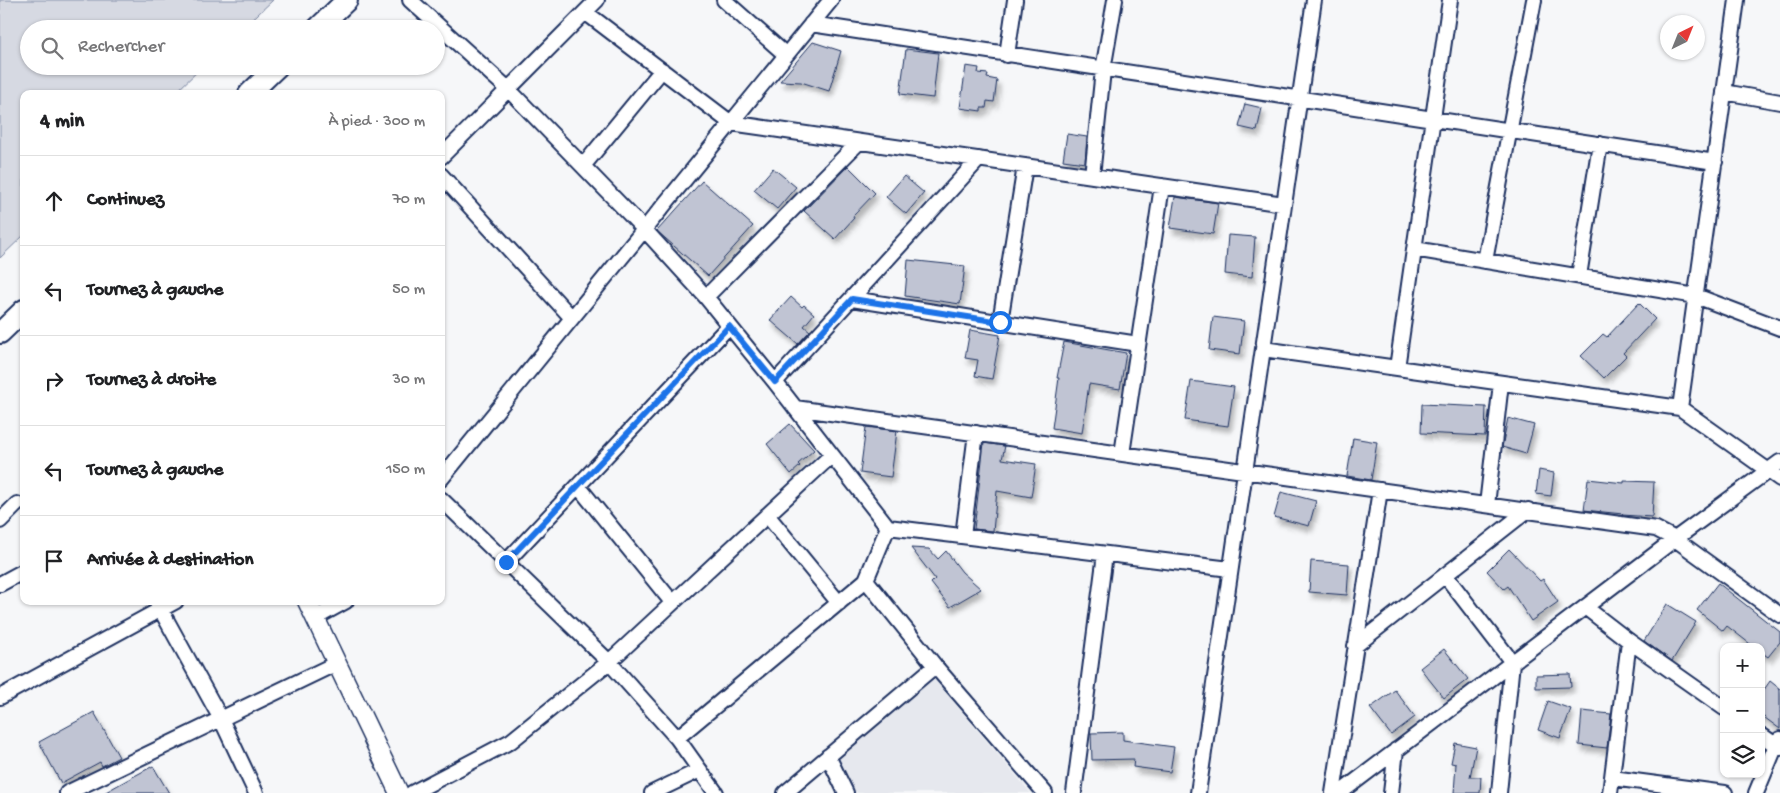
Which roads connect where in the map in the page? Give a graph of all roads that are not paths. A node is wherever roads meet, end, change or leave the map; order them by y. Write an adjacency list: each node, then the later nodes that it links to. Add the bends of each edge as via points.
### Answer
1 (348, 0): 13 (main road)
2 (410, 0): 14 (street)
3 (597, 0): 12 (street)
4 (724, 0): 17 (street)
5 (830, 0): 15 (street)
6 (1015, 0): 18 (street)
7 (1115, 0): 20 (street)
8 (1314, 0): 25 (street)
9 (1450, 0): 27 (street)
10 (1534, 0): 29 (street)
11 (1737, 0): 24 (street)
12 (585, 12): 19 (street); 22 (street)
13 (327, 20)
14 (432, 20)
15 (811, 24): 17 (street); 18 (street)
16 (445, 32): 22 (street)
17 (786, 55): 28 (street)
18 (1007, 55): 20 (street)
19 (662, 70): 28 (street); 35 (street)
20 (1103, 70): 25 (street); 37 (street)
21 (268, 75): 23 (main road)
22 (508, 89): 32 (street); 35 (street)
23 (252, 90)
24 (1724, 92): 26 (street); 34 (street)
25 (1299, 99): 27 (street); 40 (street)
26 (1780, 102)
27 (1433, 119): 29 (street); 42 (street)
28 (731, 123): 30 (street); 41 (street)
29 (1509, 131): 31 (street); 43 (street)
30 (859, 142): 33 (street); 46 (street)
31 (1600, 144): 34 (street); 44 (street)
32 (445, 153)
33 (979, 159): 36 (street); 47 (street)
34 (1715, 162): 45 (street)
35 (583, 166): 41 (street)
36 (1025, 166): 37 (street); 50 (street)
37 (1092, 176): 39 (street)
38 (445, 179): 49 (street)
39 (1162, 186): 40 (street); 54 (street)
40 (1284, 204): 55 (street)
41 (644, 230): 46 (street); 49 (street)
42 (1414, 249): 43 (street); 56 (street)
43 (1485, 261): 44 (street)
44 (1579, 276): 45 (street)
45 (1696, 296): 52 (street); 60 (street)
46 (706, 297): 51 (street)
47 (852, 299): 50 (street); 57 (street)
48 (20, 314): 53 (main road)
49 (572, 318): 66 (street)
50 (1000, 322): 54 (street)
51 (729, 326): 57 (street); 68 (street)
52 (1780, 328)
53 (0, 333)
54 (1138, 344): 62 (street)
55 (1263, 349): 56 (street); 65 (street)
56 (1397, 368): 58 (street)
57 (775, 382): 59 (street)
58 (1502, 382): 60 (street); 72 (street)
59 (795, 408): 61 (street); 63 (street)
60 (1680, 408): 67 (street)
61 (976, 433): 62 (street); 77 (street)
62 (1122, 454): 65 (street)
63 (832, 455): 74 (street); 76 (street)
64 (1780, 462): 67 (street)
65 (1245, 471): 69 (street); 81 (street)
66 (445, 474)
67 (1774, 475): 78 (street)
68 (578, 486): 80 (street); 86 (street)
69 (1380, 490): 72 (street); 95 (street)
70 (20, 501): 75 (street)
71 (445, 503): 80 (street)
72 (1487, 505): 73 (street)
73 (1528, 510): 78 (street, via 1656,529); 83 (street)
74 (767, 515): 86 (street); 87 (street)
75 (0, 521)
76 (888, 527): 77 (street); 84 (street)
77 (963, 536): 79 (street)
78 (1675, 539): 91 (street); 92 (street)
79 (1106, 554): 81 (street); 119 (street)
80 (506, 562): 96 (street)
81 (1230, 569): 120 (street)
82 (20, 573): 85 (street)
83 (1445, 575): 95 (street); 97 (street)
84 (866, 580): 87 (street); 99 (street)
85 (0, 584)
86 (672, 602): 96 (street)
87 (839, 602): 104 (street)
88 (309, 605): 93 (street)
89 (339, 605): 93 (street)
90 (158, 606): 100 (street); 102 (street)
91 (1585, 607): 94 (street); 97 (street)
92 (1780, 615)
93 (315, 618): 98 (street)
94 (1629, 641): 101 (street); 109 (street)
95 (1355, 646): 121 (street)
96 (609, 662): 104 (street); 113 (street, via 511,741)
97 (1512, 662): 106 (street); 124 (street)
98 (337, 663): 102 (street); 112 (street)
99 (935, 666): 107 (street); 118 (street)
100 (0, 697)
101 (1720, 705)
102 (220, 719): 110 (street); 111 (street)
103 (1765, 737): 105 (street)
104 (677, 738): 108 (street)
105 (1779, 744): 127 (street)
106 (1396, 750): 122 (street); 123 (street)
107 (828, 756): 116 (street); 117 (street)
108 (700, 770): 114 (street); 115 (street)
109 (1612, 778): 125 (street); 126 (street)
110 (67, 793)
111 (256, 793)
112 (399, 793)
113 (412, 793)
114 (652, 793)
115 (716, 793)
116 (785, 793)
117 (846, 793)
118 (1045, 793)
119 (1074, 793)
120 (1198, 793)
121 (1333, 793)
122 (1340, 793)
123 (1391, 793)
124 (1499, 793)
125 (1610, 793)
126 (1725, 793)
127 (1756, 793)

